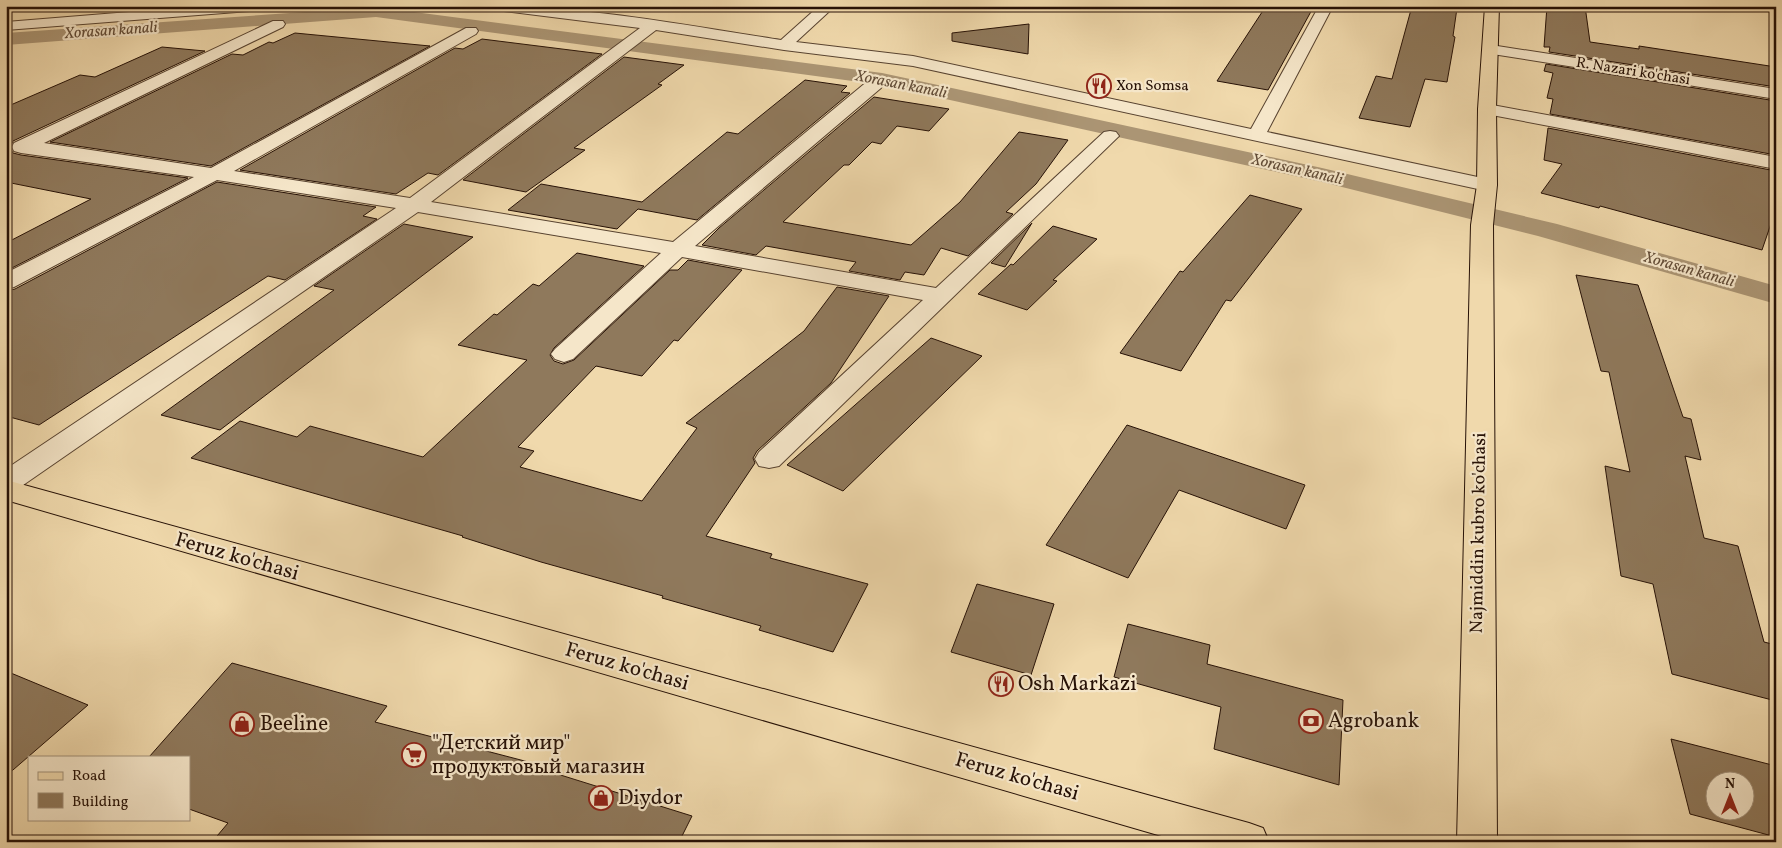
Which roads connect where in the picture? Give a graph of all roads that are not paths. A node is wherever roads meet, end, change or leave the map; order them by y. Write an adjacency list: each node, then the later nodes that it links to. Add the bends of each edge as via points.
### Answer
1 (261, 6): 7 (street)
2 (495, 6): 8 (street)
3 (828, 6): 10 (street)
4 (1326, 6): 15 (street)
5 (1492, 6): 11 (main road)
6 (278, 24): 17 (street)
7 (6, 26)
8 (647, 30): 10 (street); 21 (street)
9 (471, 31): 19 (street)
10 (784, 45): 15 (street, via 913,61)
11 (1491, 50): 13 (street, R. Nazari ko'chasi); 14 (main road)
12 (875, 84): 22 (street)
13 (1776, 94)
14 (1487, 109): 18 (street); 20 (main road)
15 (1257, 134): 20 (street)
16 (1110, 136): 24 (street)
17 (15, 150): 19 (street)
18 (1776, 163)
19 (216, 173): 21 (street); 23 (street)
20 (1487, 185): 30 (main road, Najmiddin kubro ko'chasi, via 1482,225)
21 (413, 206): 22 (street); 27 (street)
22 (678, 249): 24 (street); 25 (street)
23 (6, 282)
24 (942, 296): 26 (street)
25 (564, 354)
26 (769, 459)
27 (6, 483)
28 (6, 490): 29 (main road, Feruz ko'chasi)
29 (1249, 842)
30 (1477, 842)

